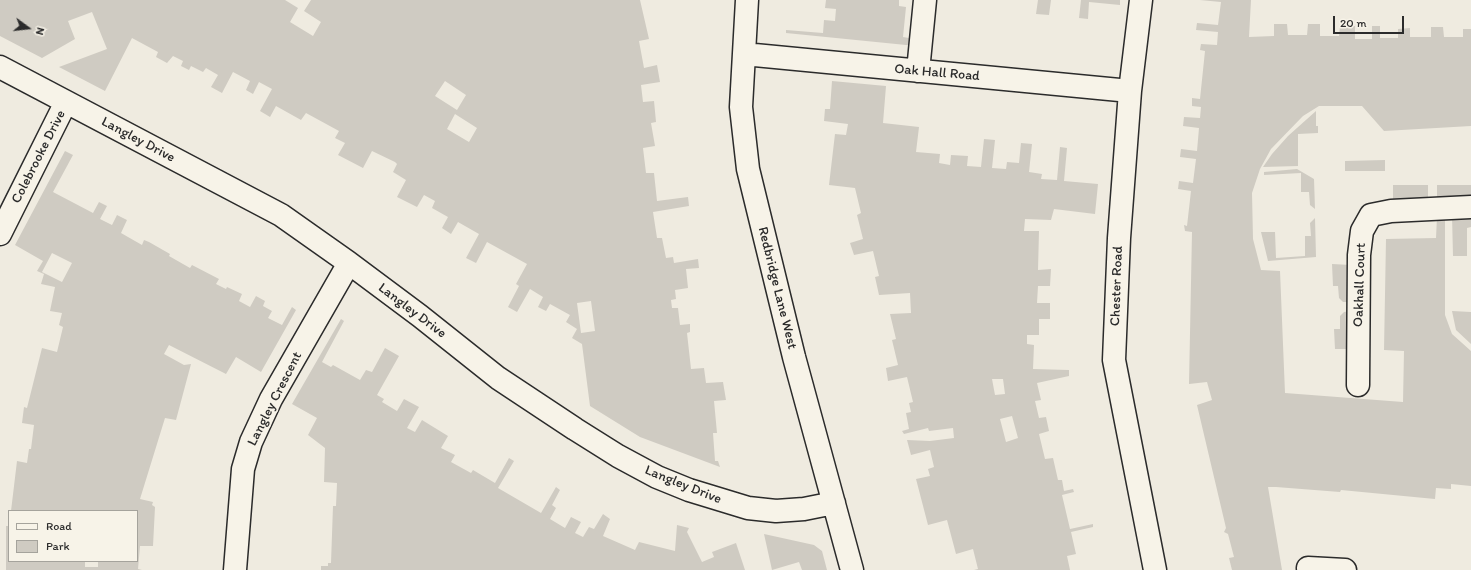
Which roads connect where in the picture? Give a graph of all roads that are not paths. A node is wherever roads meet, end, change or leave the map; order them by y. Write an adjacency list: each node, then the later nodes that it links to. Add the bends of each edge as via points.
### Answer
1 (747, 0): 4 (street, Redbridge Lane West)
2 (925, 0): 6 (street)
3 (1141, 0): 7 (street, Chester Road)
4 (744, 54): 6 (street, Oak Hall Road); 13 (street, Redbridge Lane West, via 741,106 748,169 794,357)
5 (0, 67): 8 (street, Langley Drive)
6 (918, 71): 7 (street, Oak Hall Road)
7 (1130, 92): 17 (street, Chester Road, via 1119,238 1114,360)
8 (66, 102): 10 (street, Colebrooke Drive); 11 (street, Langley Drive, via 282,215)
9 (1471, 207): 12 (street, Oakhall Court, via 1392,211 1371,215 1362,231 1359,255)
10 (0, 234)
11 (349, 263): 13 (street, Langley Drive, via 498,378 618,456 657,477 748,508 776,512); 15 (street, Langley Crescent, via 271,399 251,442 243,468)
12 (1358, 385)
13 (834, 503): 16 (street, Redbridge Lane West)
14 (1308, 568): 18 (street)
15 (234, 570)
16 (852, 570)
17 (1154, 570)
18 (1345, 570)

